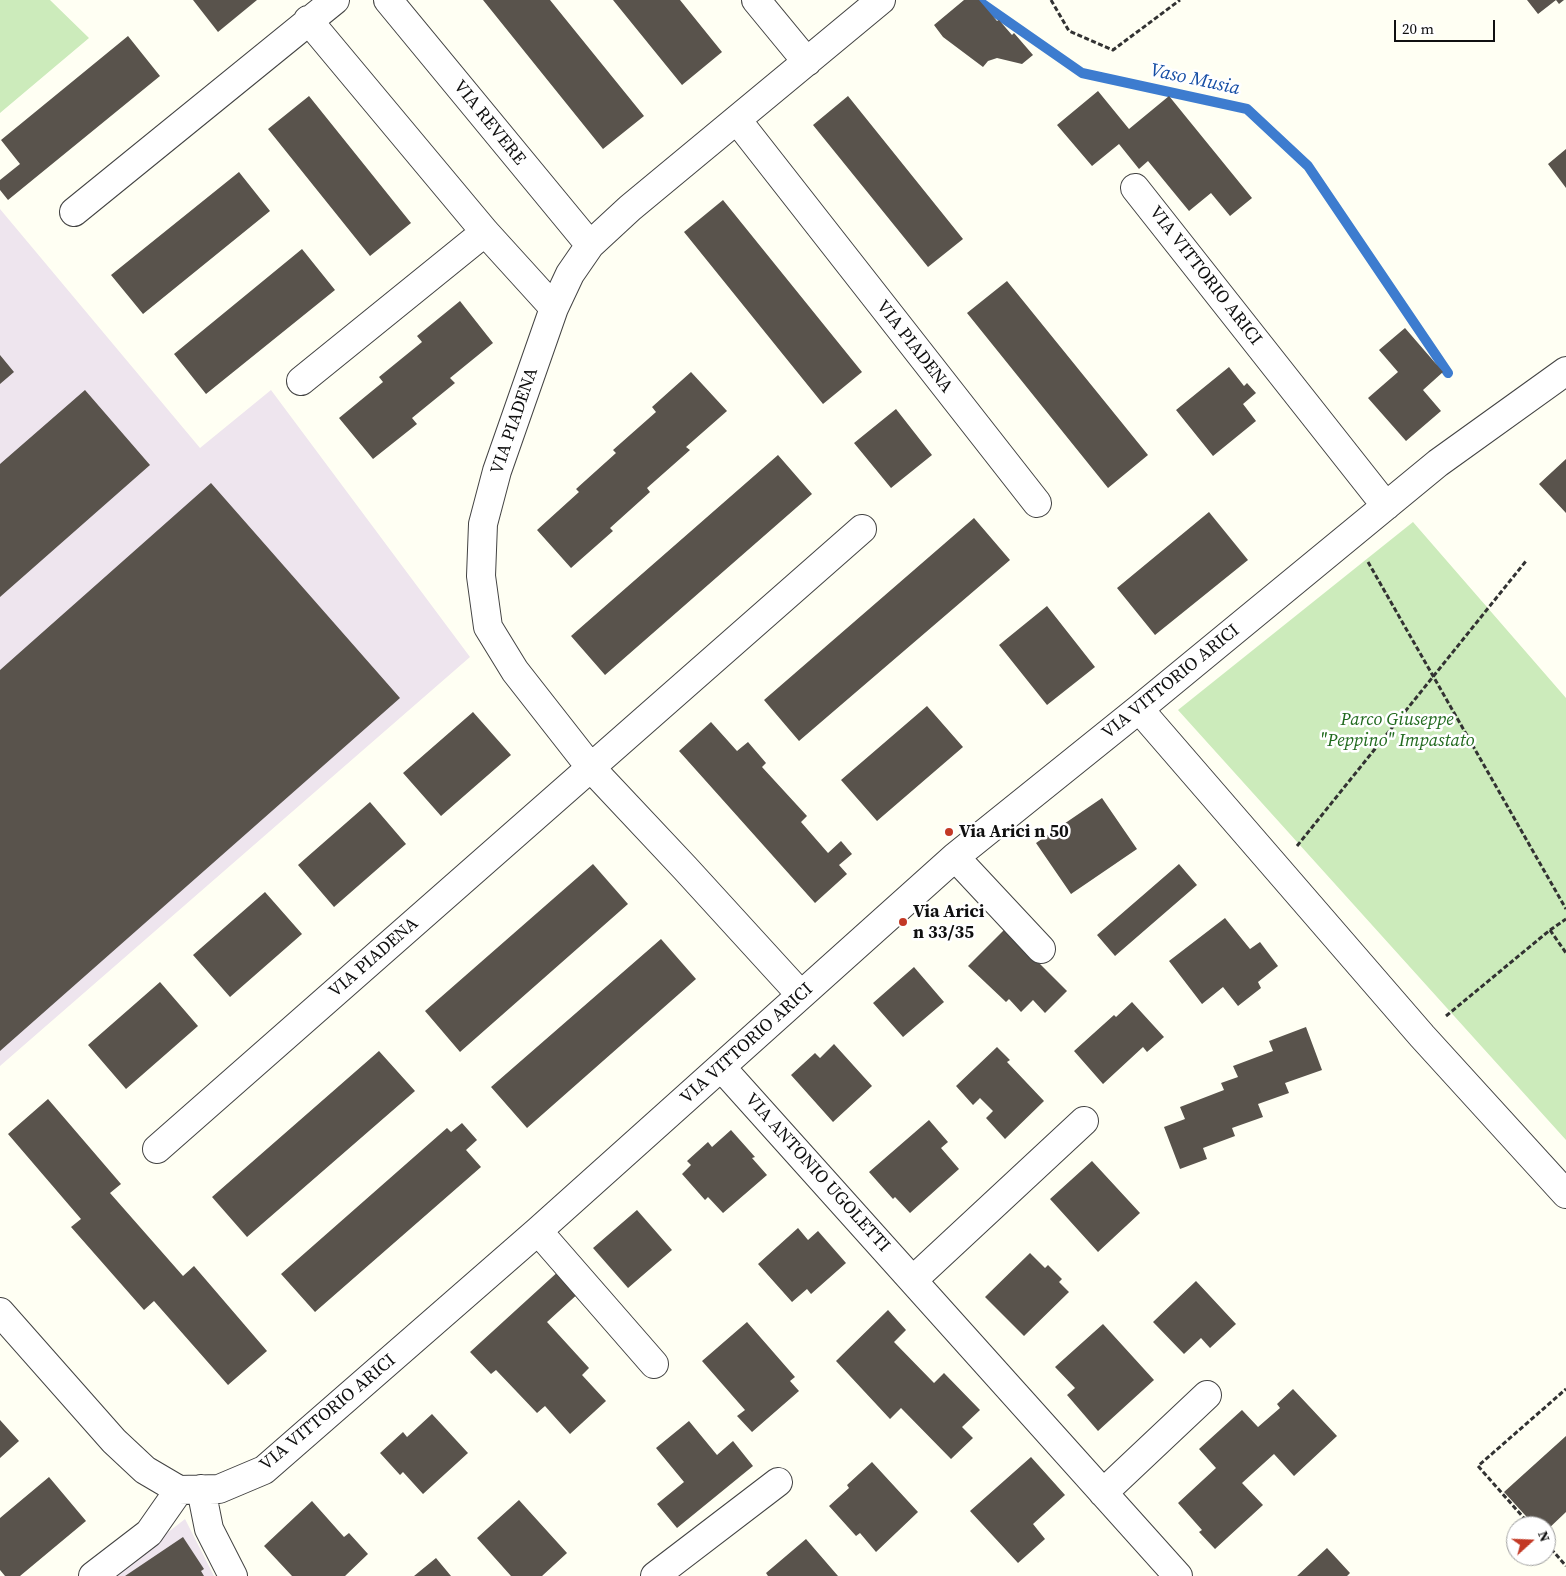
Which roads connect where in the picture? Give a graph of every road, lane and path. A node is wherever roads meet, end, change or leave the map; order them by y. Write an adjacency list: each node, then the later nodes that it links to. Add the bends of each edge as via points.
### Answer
1 (334, 0): 7 (street)
2 (388, 0): 13 (street, VIA REVERE)
3 (756, 0): 8 (street)
4 (881, 0): 8 (street, VIA PIADENA)
5 (1051, 0): 6 (path, via 1068,31 1113,50)
6 (1180, 0)
7 (308, 20): 11 (street); 12 (street)
8 (807, 62): 9 (street, VIA PIADENA)
9 (737, 120): 13 (street, VIA PIADENA); 17 (street, VIA PIADENA)
10 (1135, 188): 18 (street, VIA VITTORIO ARICI)
11 (74, 212)
12 (485, 232): 14 (street); 16 (street)
13 (590, 245): 14 (street, VIA PIADENA, via 570,274)
14 (554, 308): 24 (street, VIA PIADENA, via 497,471 483,524 481,576 488,627 515,671)
15 (1566, 371): 18 (street, VIA VITTORIO ARICI, via 1438,463)
16 (301, 381)
17 (1037, 503)
18 (1386, 506): 20 (street, VIA VITTORIO ARICI)
19 (862, 529): 24 (street, VIA PIADENA)
20 (1355, 531): 22 (path, via 1366,559); 23 (street, VIA VITTORIO ARICI)
21 (1526, 561): 22 (path)
22 (1432, 677): 26 (path); 27 (path)
23 (1139, 709): 25 (street, VIA VITTORIO ARICI); 26 (street)
24 (591, 768): 32 (street, VIA PIADENA); 36 (street, VIA PIADENA)
25 (956, 857): 30 (street); 32 (street, VIA VITTORIO ARICI)
26 (1278, 870): 33 (street)
27 (1566, 909)
28 (1566, 919): 29 (path)
29 (1550, 930): 31 (path); 33 (path)
30 (1041, 949)
31 (1566, 953)
32 (801, 995): 34 (street, VIA VITTORIO ARICI)
33 (1422, 1036): 37 (street)
34 (721, 1066): 38 (street, VIA VITTORIO ARICI); 39 (street, VIA ANTONIO UGOLETTI)
35 (1084, 1121): 39 (street)
36 (157, 1149)
37 (1566, 1194)
38 (538, 1231): 41 (street); 45 (street, VIA VITTORIO ARICI, via 264,1470 219,1489)
39 (914, 1280): 46 (street, VIA ANTONIO UGOLETTI)
40 (1, 1315): 45 (street, via 114,1441 145,1470)
41 (654, 1364)
42 (1566, 1389): 47 (path, via 1478,1466)
43 (1207, 1396): 46 (street)
44 (778, 1482): 52 (street)
45 (190, 1489): 50 (street, via 149,1534); 51 (street)
46 (1103, 1493): 53 (street, VIA ANTONIO UGOLETTI)
47 (1522, 1516)
48 (1556, 1554): 49 (path)
49 (1566, 1566)
50 (94, 1576)
51 (233, 1576)
52 (655, 1576)
53 (1178, 1576)

